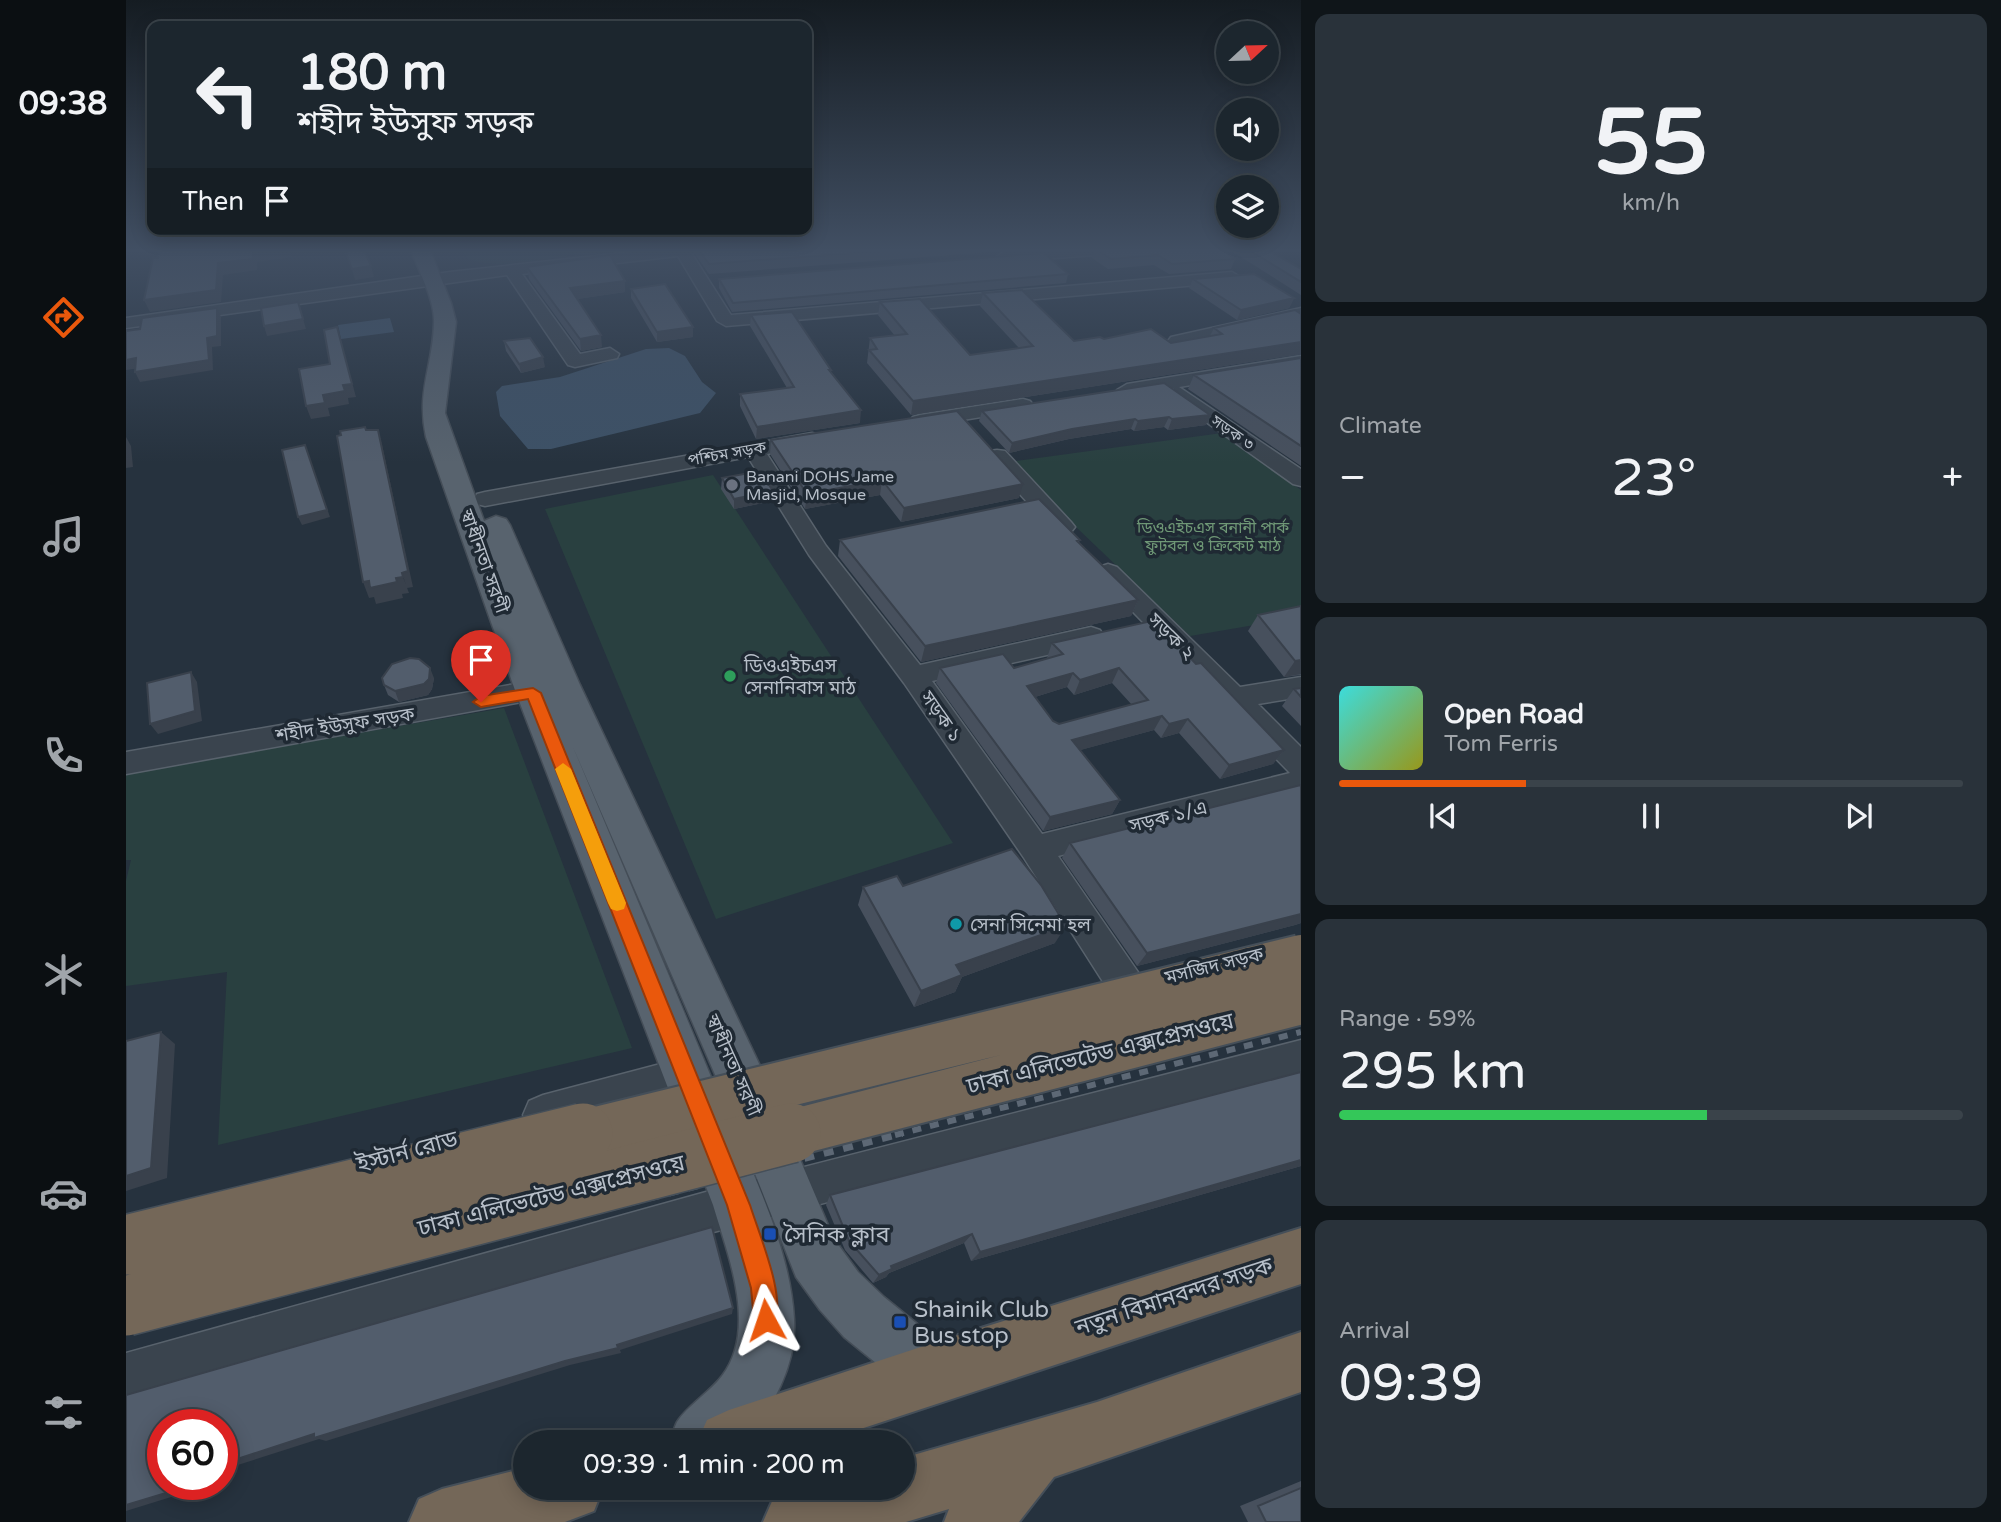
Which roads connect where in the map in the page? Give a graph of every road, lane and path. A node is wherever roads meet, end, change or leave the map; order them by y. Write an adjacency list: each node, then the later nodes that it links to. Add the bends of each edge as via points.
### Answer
1 (445, 321): 22 (main road, স্বাধীনতা সরণী, via 433,393 439,437)
2 (460, 321): 16 (main road, স্বাধীনতা সরণী, via 451,391 453,411)
3 (547, 321): 6 (street, via 575,361)
4 (1246, 321): 5 (street)
5 (1177, 341)
6 (610, 354)
7 (1301, 362): 8 (street)
8 (1165, 384): 9 (street); 15 (street, সড়ক ৩)
9 (1110, 393)
10 (1041, 402): 11 (street)
11 (959, 415): 12 (street); 17 (street, সড়ক ২)
12 (894, 425)
13 (830, 436): 14 (street, পশ্চিম সড়ক)
14 (752, 448): 16 (street, পশ্চিম সড়ক); 20 (street, সড়ক ১, via 830,547)
15 (1301, 479)
16 (485, 499): 22 (main road, স্বাধীনতা সরণী)
17 (1040, 504): 18 (street); 19 (street, সড়ক ২)
18 (1014, 509)
19 (1156, 621): 20 (street); 23 (street, সড়ক ২)
20 (914, 676): 27 (street, সড়ক ১)
21 (1301, 687): 23 (street)
22 (548, 689): 24 (street, শহীদ ইউসুফ সড়ক); 33 (main road, স্বাধীনতা সরণী); 34 (main road, স্বাধীনতা সরণী)
23 (1235, 698): 25 (street, সড়ক ২)
24 (126, 763)
25 (1301, 765)
26 (1301, 782): 27 (street, সড়ক ১/এ)
27 (1035, 849): 30 (street, সড়ক ১)
28 (1301, 943): 30 (street, মসজিদ সড়ক)
29 (1301, 957): 38 (highway, bridge)
30 (1127, 987): 33 (street, মসজিদ সড়ক)
31 (1301, 1001): 40 (highway, ঢাকা এলিভেটেড এক্সপ্রেসওয়ে, bridge)
32 (1301, 1059): 35 (street)
33 (744, 1086): 34 (street, ইস্টার্ন রোড); 35 (main road, স্বাধীনতা সরণী)
34 (692, 1087): 36 (main road, স্বাধীনতা সরণী); 37 (street, ইস্টার্ন রোড)
35 (787, 1193): 36 (street); 42 (main road, স্বাধীনতা সরণী, via 815,1258 839,1291)
36 (739, 1205): 43 (street); 44 (main road, স্বাধীনতা সরণী, via 763,1288 765,1354 751,1385)
37 (126, 1222)
38 (126, 1245)
39 (1301, 1256): 42 (highway, নতুন বিমানবন্দর সড়ক)
40 (126, 1306)
41 (1301, 1362): 46 (highway)
42 (933, 1373): 45 (highway, নতুন বিমানবন্দর সড়ক)
43 (126, 1376)
44 (711, 1430)
45 (764, 1430)
46 (1035, 1451): 49 (highway); 50 (highway)
47 (525, 1500): 48 (highway)
48 (442, 1522)
49 (796, 1522)
50 (977, 1522)

